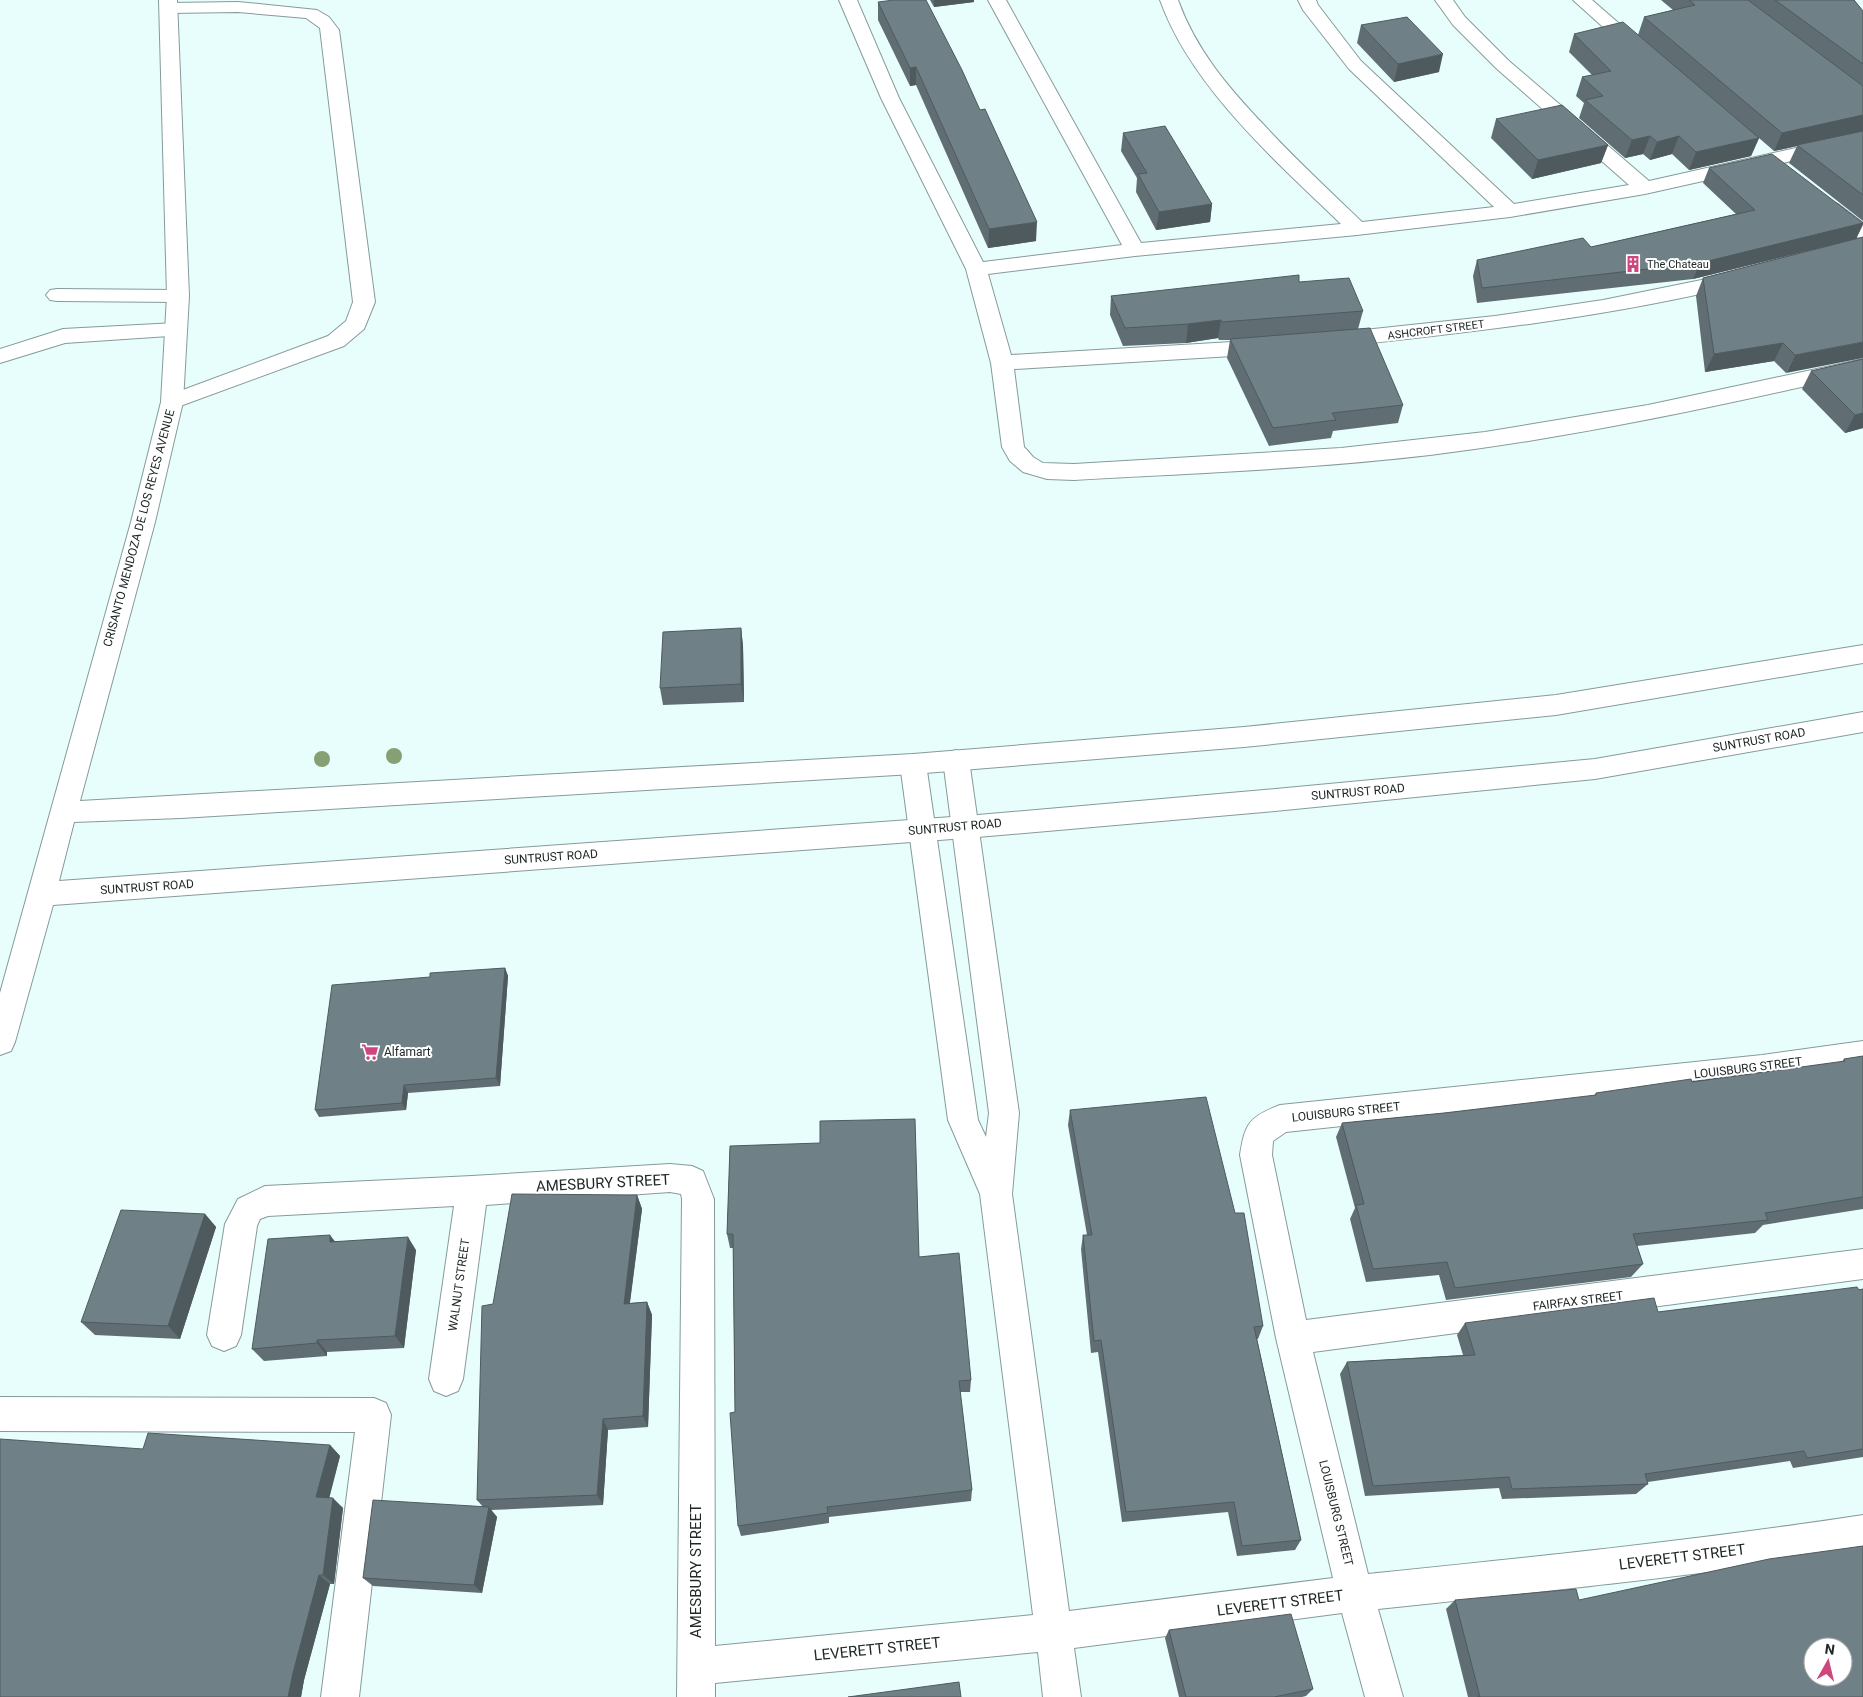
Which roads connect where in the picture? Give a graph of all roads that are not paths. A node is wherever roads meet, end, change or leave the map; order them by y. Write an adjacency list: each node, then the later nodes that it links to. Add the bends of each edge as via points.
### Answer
1 (848, 0): 18 (street, via 890,98)
2 (998, 0): 17 (street)
3 (1169, 0): 15 (street, via 1191,47 1216,85 1295,170)
4 (1307, 0): 14 (street, via 1355,65)
5 (1444, 0): 12 (street, via 1502,65)
6 (1582, 0): 8 (street)
7 (168, 4): 21 (street, CRISANTO MENDOZA DE LOS REYES AVENUE); 28 (street, via 307,13 316,15 327,24 364,302 356,324 336,341)
8 (1656, 64)
9 (1863, 138): 10 (street)
10 (1761, 152): 11 (street); 12 (street)
11 (1790, 176)
12 (1645, 188): 14 (street)
13 (1819, 199): 16 (street)
14 (1510, 211): 15 (street)
15 (1357, 229): 17 (street)
16 (1860, 242)
17 (1135, 250): 18 (street)
18 (976, 269): 26 (street)
19 (1756, 275): 23 (street, ASHCROFT STREET, via 1603,307)
20 (57, 295): 21 (street)
21 (178, 296): 22 (street, CRISANTO MENDOZA DE LOS REYES AVENUE)
22 (176, 330): 25 (street, via 63,336); 28 (street, CRISANTO MENDOZA DE LOS REYES AVENUE)
23 (1318, 342)
24 (1288, 345): 26 (street)
25 (0, 356)
26 (1002, 363): 27 (street, via 1013,447 1018,458 1031,468 1051,472 1330,458 1432,447 1712,400)
27 (1863, 366)
28 (172, 402): 33 (street, CRISANTO MENDOZA DE LOS REYES AVENUE, via 143,522)
29 (1863, 654): 31 (street, via 1556,705 1244,737)
30 (1863, 722): 34 (street, SUNTRUST ROAD, via 1595,770)
31 (956, 760): 32 (street); 34 (street)
32 (913, 764): 33 (street); 35 (street)
33 (64, 812): 36 (street, CRISANTO MENDOZA DE LOS REYES AVENUE)
34 (966, 827): 35 (street, SUNTRUST ROAD); 40 (street, via 1004,1113)
35 (924, 830): 36 (street, SUNTRUST ROAD); 40 (street, via 963,1120)
36 (42, 894): 37 (street, CRISANTO MENDOZA DE LOS REYES AVENUE)
37 (0, 1042)
38 (1863, 1054): 43 (street, LOUISBURG STREET, via 1752,1069 1280,1119 1259,1133 1256,1155)
39 (472, 1190): 42 (street, AMESBURY STREET, via 265,1201 249,1209 241,1224); 44 (street, WALNUT STREET); 49 (street, AMESBURY STREET, via 670,1178 692,1181 698,1199)
40 (996, 1194): 48 (street)
41 (1863, 1264): 43 (street, FAIRFAX STREET)
42 (224, 1335)
43 (1293, 1338): 47 (street, LOUISBURG STREET)
44 (446, 1379)
45 (0, 1414): 50 (street, via 374,1415)
46 (1863, 1533): 47 (street, LEVERETT STREET)
47 (1356, 1594): 48 (street, LEVERETT STREET); 52 (street, LOUISBURG STREET)
48 (1052, 1632): 49 (street, LEVERETT STREET); 51 (street)
49 (696, 1682)
50 (340, 1697)
51 (1062, 1697)
52 (1384, 1697)

